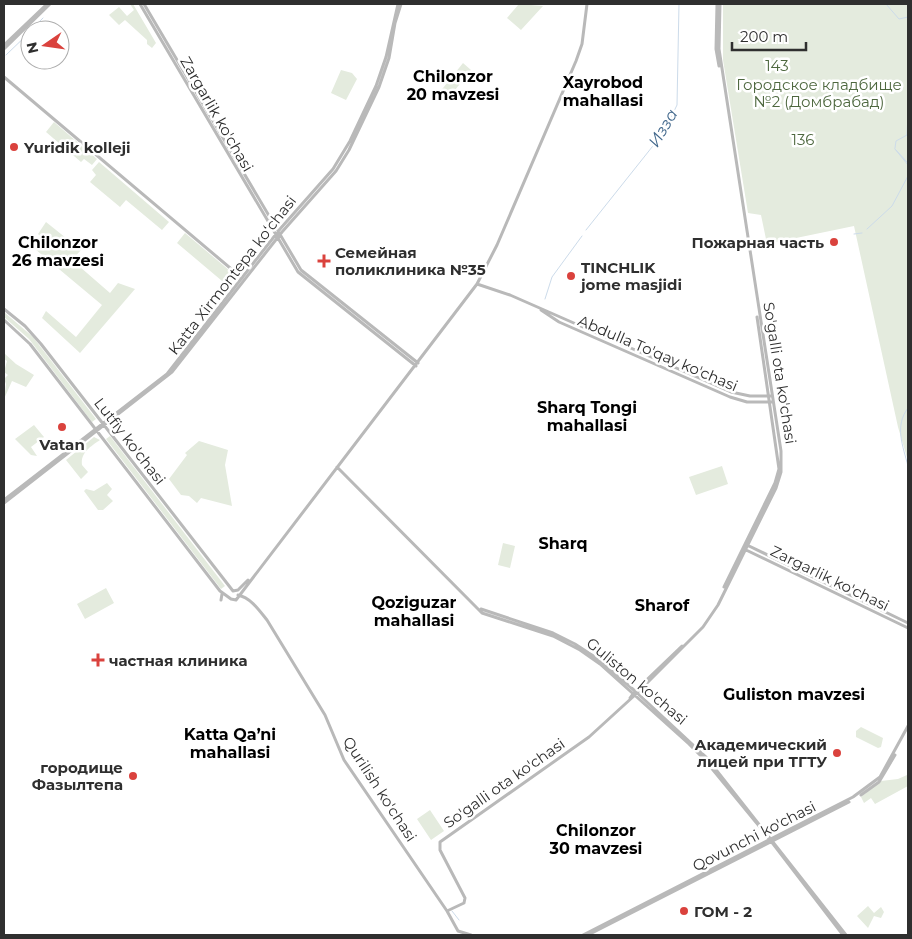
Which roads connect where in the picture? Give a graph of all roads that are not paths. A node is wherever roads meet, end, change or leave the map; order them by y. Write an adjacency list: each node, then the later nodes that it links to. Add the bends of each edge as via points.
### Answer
1 (48, 4): 7 (main road); 8 (main road)
2 (140, 4): 10 (main road, Zargarlik ko'chasi)
3 (144, 4): 10 (main road, Zargarlik ko'chasi)
4 (399, 4): 10 (main road, Katta Xirmontepa koʻchasi, via 384,63 350,140 333,169); 10 (main road, Katta Xirmontepa koʻchasi, via 387,64 364,118 336,171)
5 (587, 4): 12 (main road, via 582,44 576,61)
6 (719, 4): 22 (main road, So'galli ota ko'chasi, via 723,82)
7 (4, 45)
8 (4, 49)
9 (4, 77): 11 (main road)
10 (277, 236): 11 (main road, Katta Xirmontepa koʻchasi); 20 (main road, Zargarlik ko'chasi, via 307,277)
11 (243, 279): 25 (main road, Katta Xirmontepa koʻchasi, via 172,372)
12 (477, 284): 13 (main road, Abdulla To'qay ko'chasi); 20 (main road)
13 (539, 308): 16 (main road, Abdulla To'qay ko'chasi); 17 (main road, Abdulla To'qay ko'chasi)
14 (4, 309): 25 (main road, Lutfiy ko'chasi, via 38,340)
15 (4, 320): 26 (main road, Lutfiy ko'chasi, via 30,344)
16 (569, 320): 17 (main road); 18 (main road, Abdulla To'qay ko'chasi)
17 (566, 326): 19 (main road, Abdulla To'qay ko'chasi)
18 (645, 354): 19 (main road); 21 (main road, Abdulla To'qay ko'chasi, via 732,392)
19 (642, 359): 23 (main road, Abdulla To'qay ko'chasi, via 735,399)
20 (417, 364): 27 (main road)
21 (765, 396): 22 (main road, Abdulla To'qay ko'chasi); 23 (main road)
22 (771, 396): 24 (main road, So'galli ota ko'chasi)
23 (765, 402): 24 (main road, Abdulla To'qay ko'chasi)
24 (772, 402): 29 (main road, So'galli ota ko'chasi, via 782,472)
25 (103, 425): 26 (main road, Katta Xirmontepa koʻchasi); 33 (main road, Lutfiy ko'chasi)
26 (96, 430): 28 (main road, Katta Xirmontepa koʻchasi); 36 (main road, Lutfiy ko'chasi)
27 (337, 467): 31 (main road); 42 (main road, Guliston ko'chasi)
28 (4, 502)
29 (746, 544): 30 (main road, So'galli ota ko'chasi); 32 (main road, Zargarlik ko'chasi)
30 (743, 548): 35 (main road, Zargarlik ko'chasi); 45 (main road, So'galli ota ko'chasi, via 705,622)
31 (253, 575): 33 (main road); 34 (main road)
32 (835, 587): 35 (main road); 40 (main road, Zargarlik ko'chasi)
33 (235, 591): 37 (main road, Lutfiy ko'chasi); 39 (main road, via 229,595)
34 (242, 591): 37 (main road); 38 (main road, Qurilish ko'chasi)
35 (833, 592): 40 (main road, Zargarlik ko'chasi)
36 (221, 593): 39 (main road, Lutfiy ko'chasi); 41 (main road)
37 (238, 595): 38 (main road, Qurilish ko'chasi); 39 (main road, via 235,600)
38 (244, 597): 49 (main road, Qurilish ko'chasi, via 267,620 325,715 344,760)
39 (231, 599)
40 (855, 599): 43 (main road, Zargarlik ko'chasi); 44 (main road, Zargarlik ko'chasi)
41 (221, 600)
42 (476, 606): 45 (main road, Guliston ko'chasi, via 484,614 567,642 596,660); 45 (main road, Guliston ko'chasi, via 492,615 553,633 575,644 598,659)
43 (908, 623)
44 (908, 628)
45 (635, 693): 48 (main road, Guliston ko'chasi, via 701,755); 49 (main road, So'galli ota ko'chasi, via 580,744 440,842 440,850 465,901)
46 (908, 726): 48 (main road, Qovunchi ko'chasi, via 884,772 871,786)
47 (908, 730): 48 (main road, Qovunchi ko'chasi, via 886,773 876,785)
48 (772, 841): 51 (main road, Qovunchi ko'chasi); 52 (main road, Qovunchi ko'chasi); 53 (main road, Guliston ko'chasi)
49 (447, 911): 50 (main road, Qurilish ko'chasi, via 459,932)
50 (471, 935)
51 (583, 935)
52 (588, 935)
53 (845, 935)

